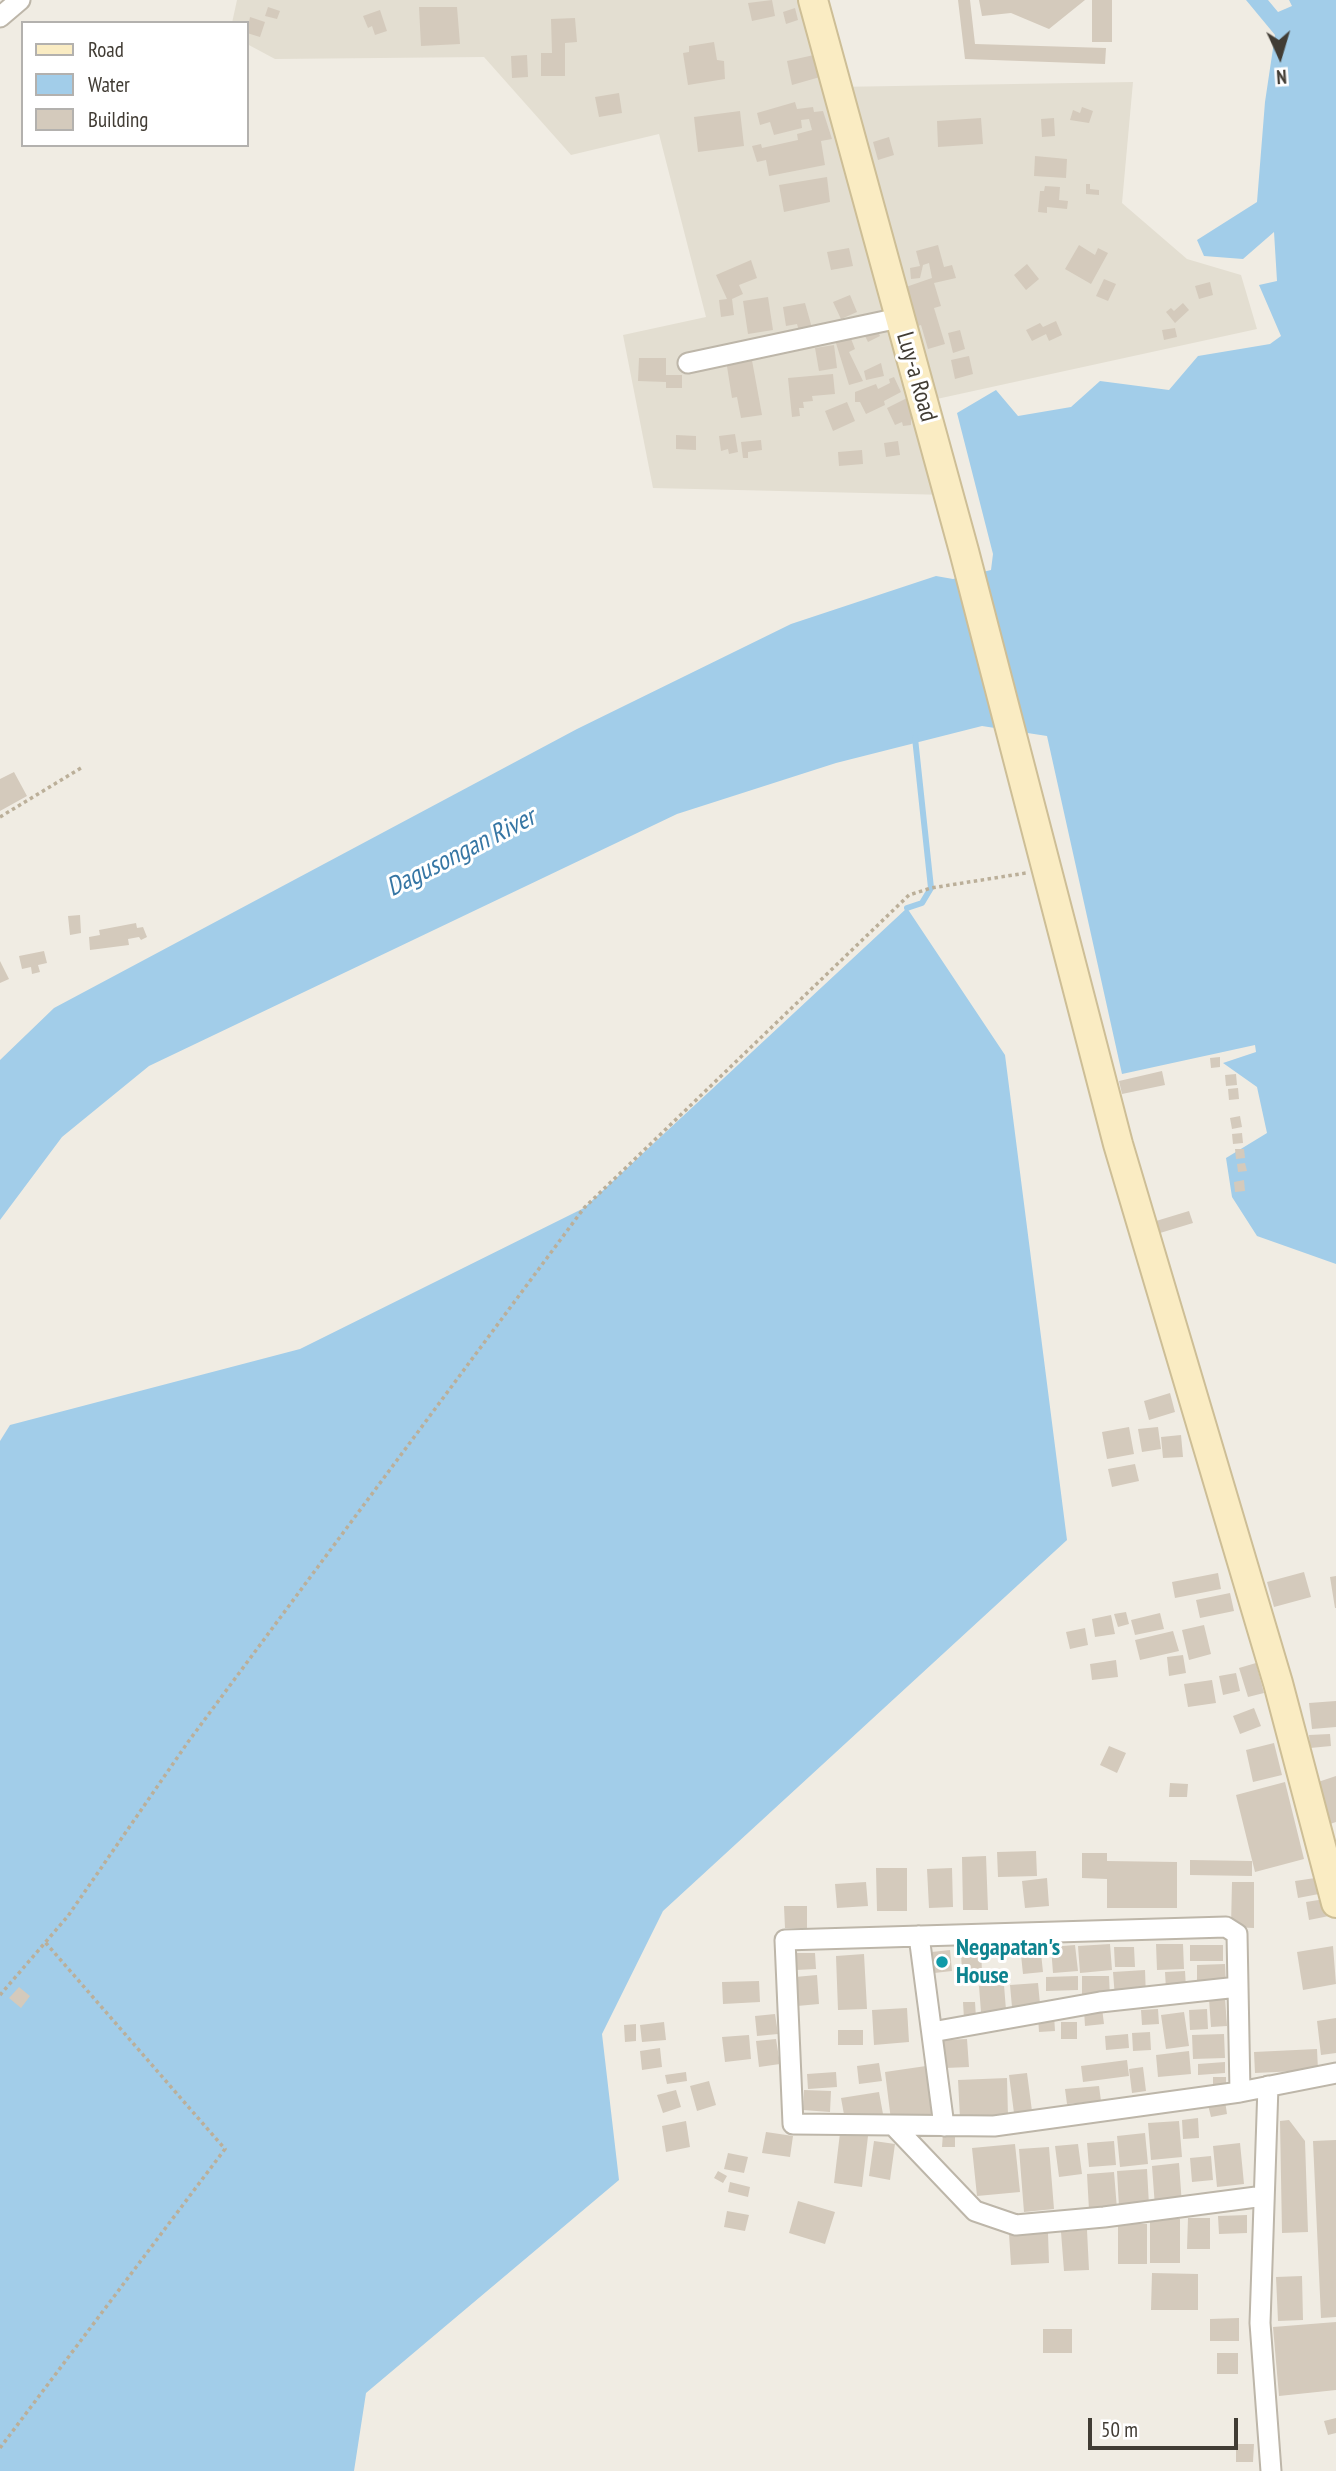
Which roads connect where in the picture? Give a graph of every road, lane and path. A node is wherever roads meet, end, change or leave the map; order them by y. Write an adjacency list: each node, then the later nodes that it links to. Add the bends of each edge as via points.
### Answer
1 (20, 0): 3 (street)
2 (813, 0): 4 (main road, Luy-a Road)
3 (0, 17)
4 (899, 318): 5 (street); 8 (main road, Luy-a Road)
5 (688, 363)
6 (81, 768): 7 (path)
7 (0, 817)
8 (1045, 870): 9 (main road, Luy-a Road, via 1118,1144 1278,1683); 12 (path, via 909,895 584,1208)
9 (1326, 1829): 10 (main road, Luy-a Road)
10 (1336, 1903)
11 (919, 1936): 13 (street, via 1226,1927 1237,1934); 15 (street); 19 (street, via 785,1940 793,2124)
12 (45, 1942): 14 (path); 22 (path, via 225,2149)
13 (1238, 1987): 15 (street, via 1100,2002); 18 (street)
14 (0, 1995)
15 (932, 2032): 20 (street)
16 (1336, 2073): 17 (street)
17 (1268, 2086): 18 (street); 21 (street)
18 (1240, 2092): 20 (street, via 994,2126)
19 (893, 2125): 20 (street); 21 (street, via 975,2211 1016,2225)
20 (944, 2126)
21 (1264, 2196): 23 (street, via 1260,2323)
22 (0, 2448)
23 (1271, 2471)

